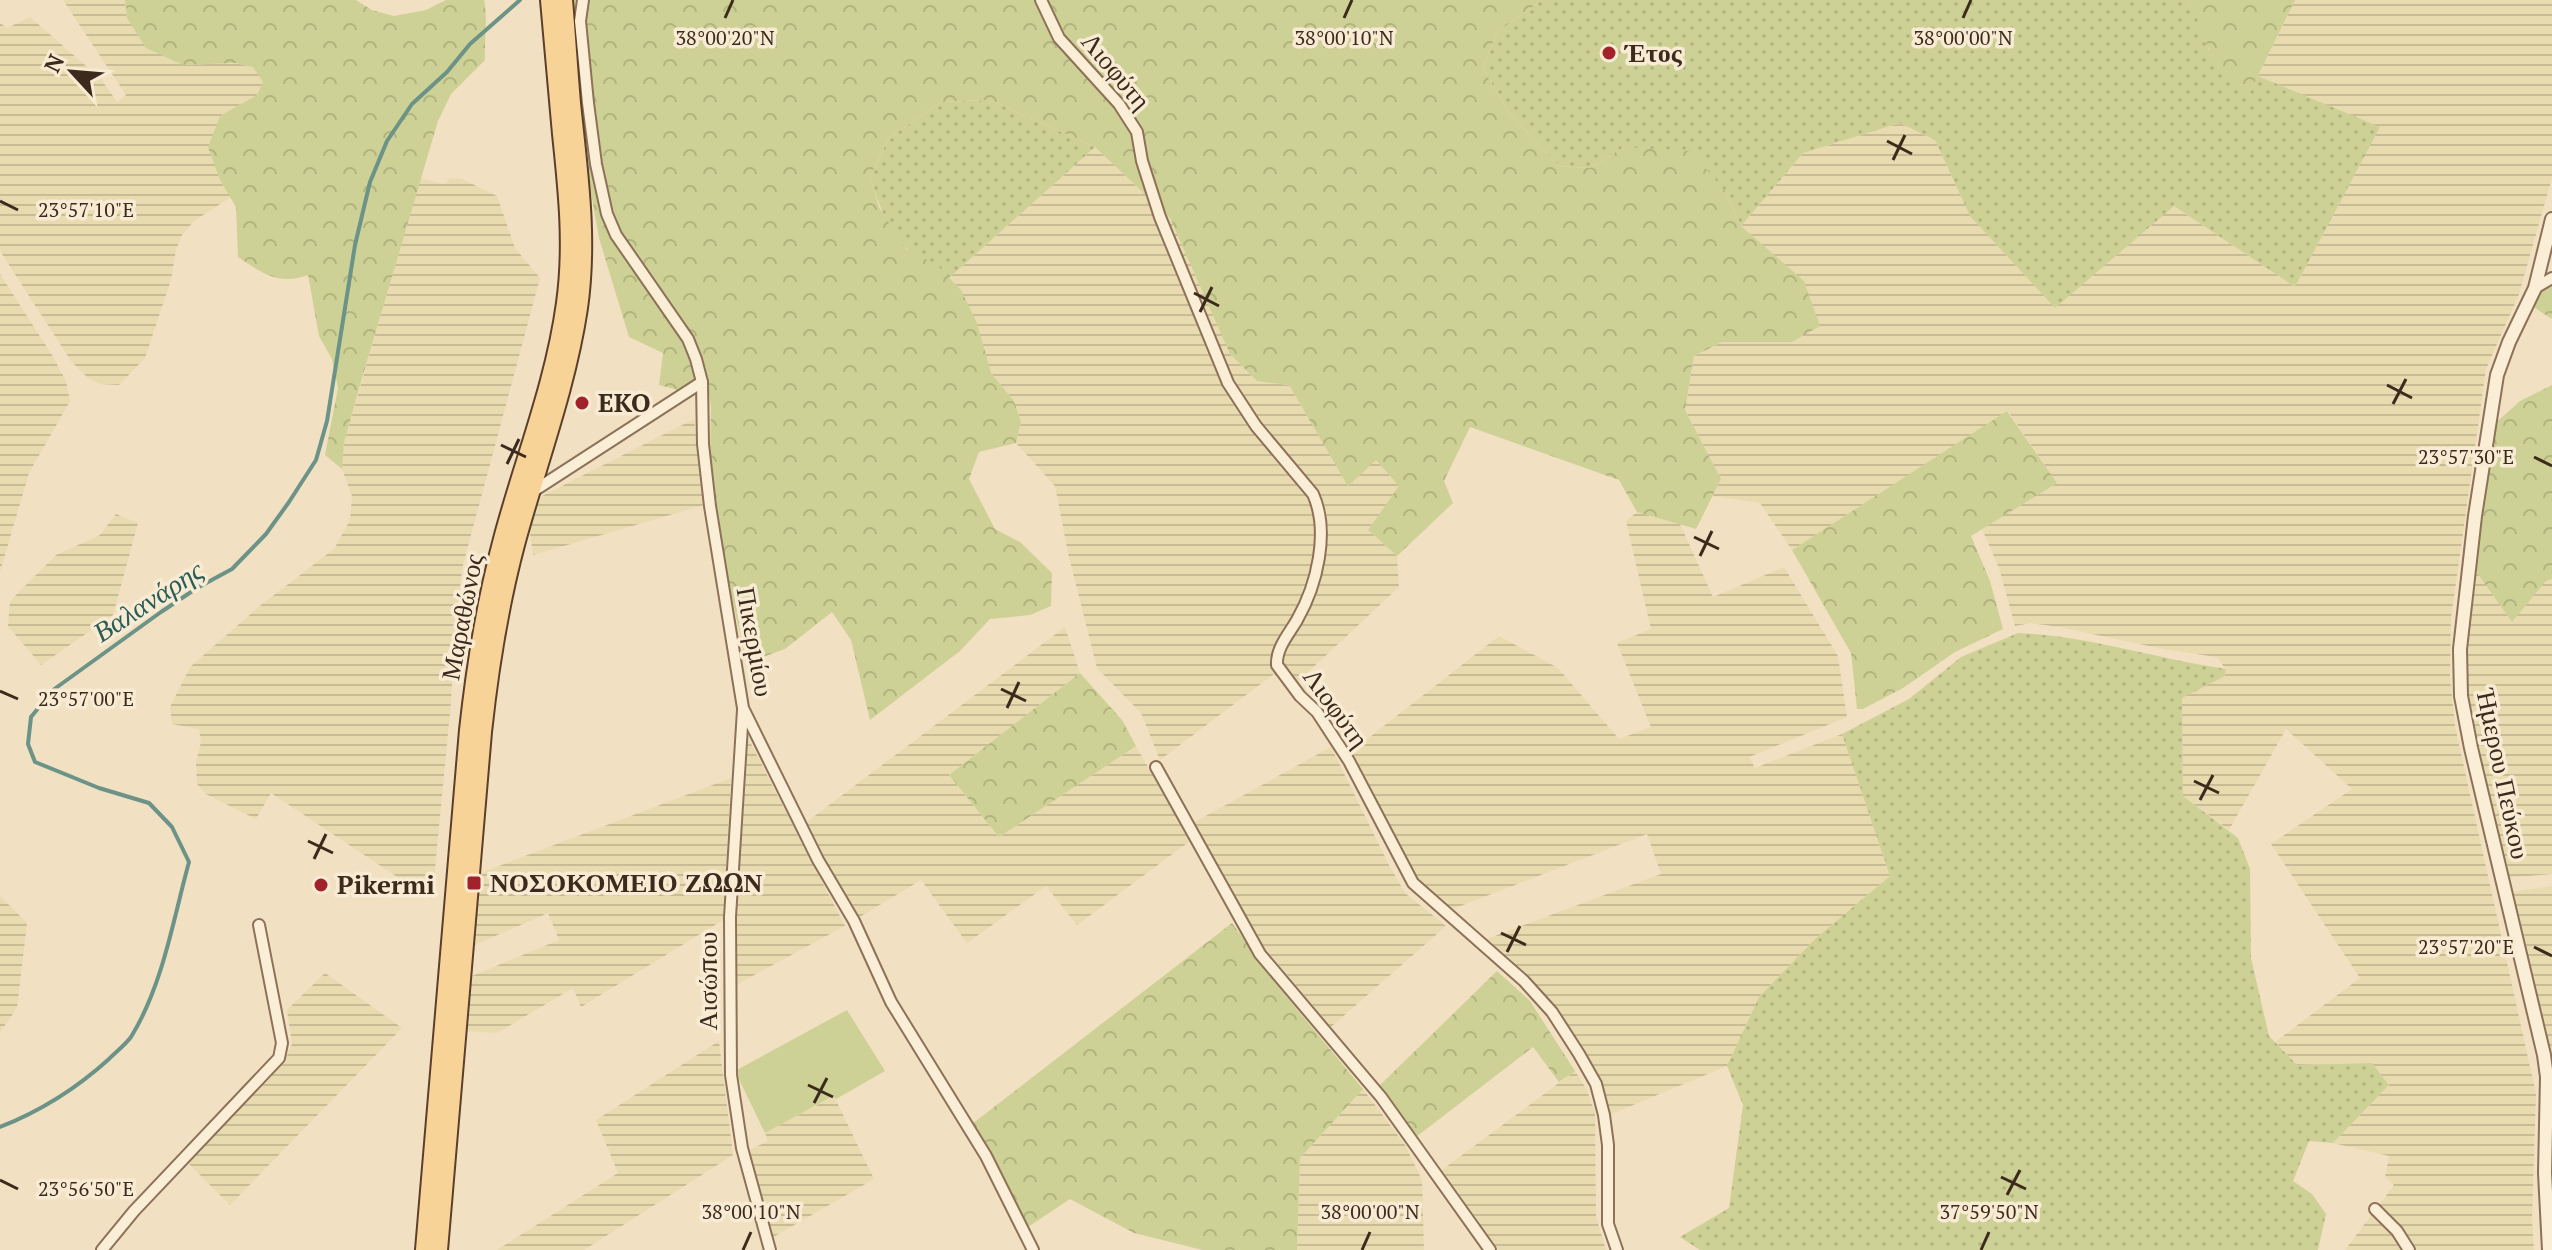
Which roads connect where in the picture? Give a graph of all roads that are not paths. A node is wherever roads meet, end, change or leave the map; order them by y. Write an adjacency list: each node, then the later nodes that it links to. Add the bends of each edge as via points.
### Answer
1 (549, 0): 15 (main road, Μαραθώνος, via 570,225 568,274 555,355 498,553 475,669)
2 (564, 0): 9 (main road, Μαραθώνος, via 584,257 569,359)
3 (583, 0): 8 (street, Πικερμίου, via 580,21 588,103 607,214 688,339)
4 (1041, 0): 20 (street, Λιοφύτη, via 1059,38 1119,104 1137,132 1160,217 1228,383 1318,506 1321,535 1315,576 1277,665 1349,761 1413,883 1524,981 1579,1054 1596,1084 1604,1115 1608,1224)
5 (2552, 219): 7 (street, Ήμερου Πεύκου)
6 (2552, 278): 7 (street)
7 (2535, 288): 22 (street, Ήμερου Πεύκου, via 2497,375 2460,649 2461,696 2544,1055)
8 (702, 382): 9 (street); 10 (street, Πικερμίου, via 710,506)
9 (530, 493): 16 (main road, Μαραθώνος, via 499,616 487,698)
10 (743, 708): 17 (street, Αισώπου, via 730,917 731,1075 742,1148); 18 (street, Πικερμίου, via 891,1002 986,1156)
11 (1156, 767): 19 (street, via 1260,954 1381,1097)
12 (259, 925): 14 (street, via 282,1043 279,1058)
13 (2375, 1209): 21 (street)
14 (102, 1250)
15 (424, 1250)
16 (439, 1250)
17 (770, 1250)
18 (1033, 1250)
19 (1490, 1250)
20 (1617, 1250)
21 (2409, 1250)
22 (2549, 1250)

